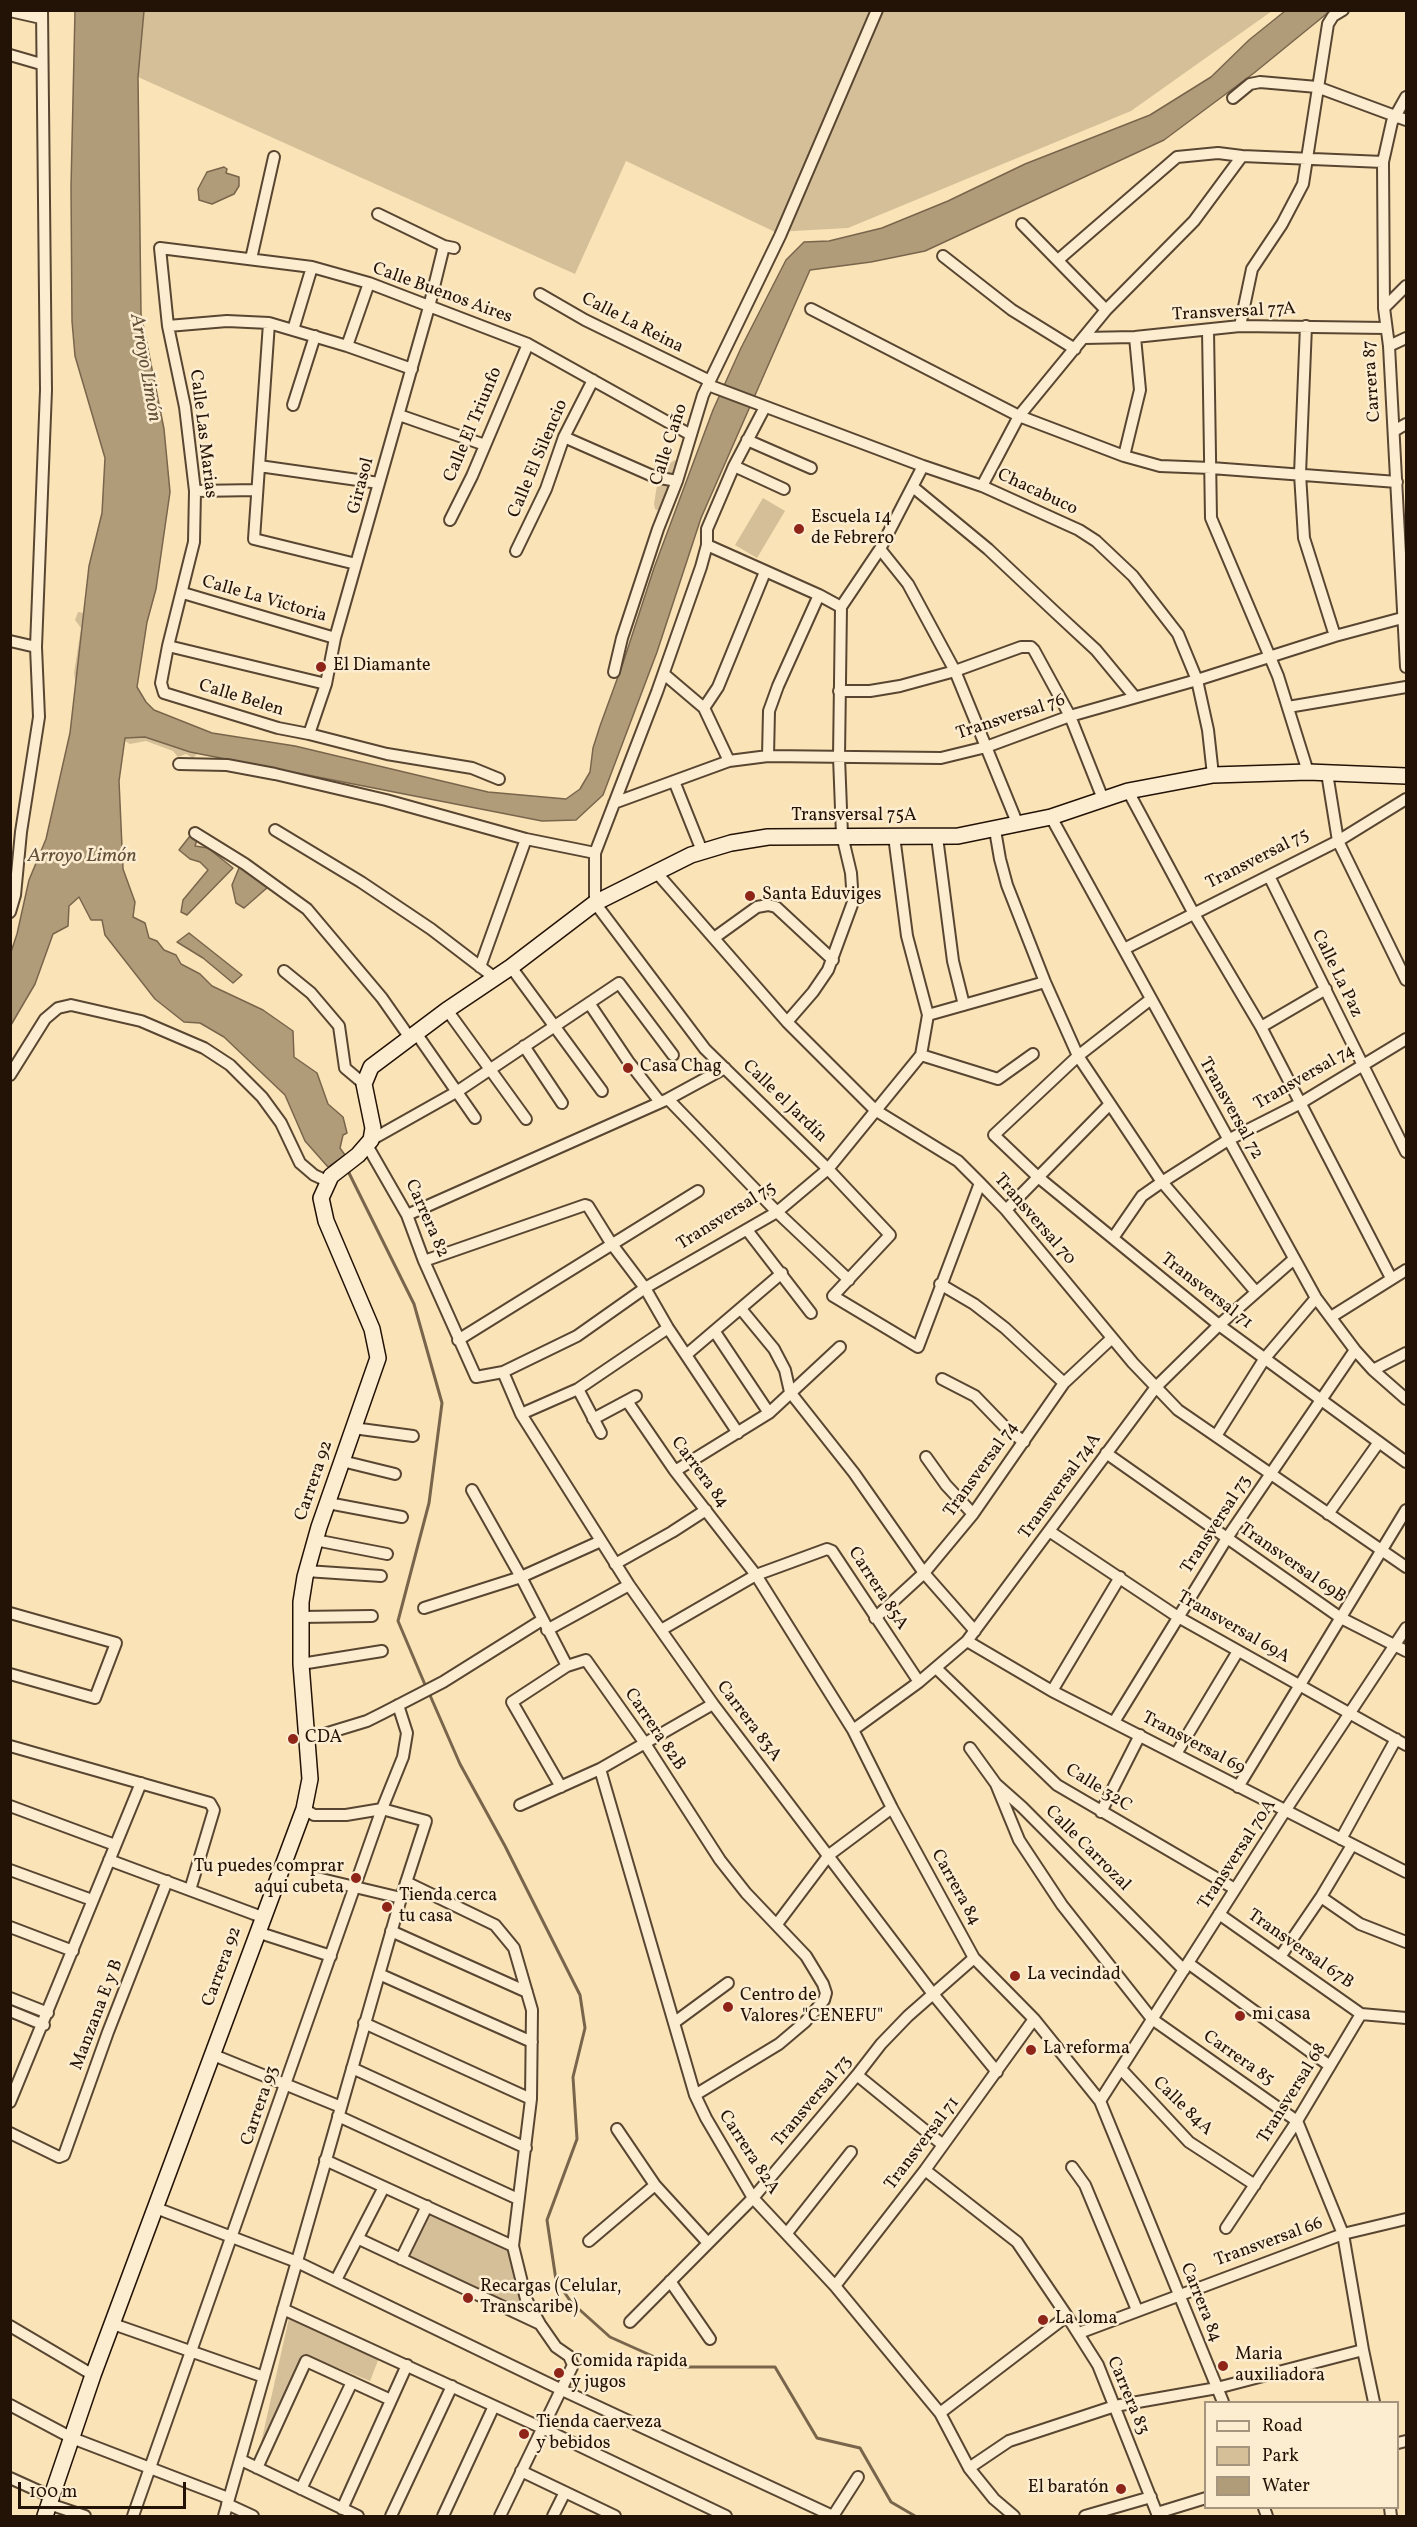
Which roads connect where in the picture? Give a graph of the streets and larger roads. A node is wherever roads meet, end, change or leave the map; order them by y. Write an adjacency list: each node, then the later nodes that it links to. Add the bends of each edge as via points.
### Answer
1 (877, 10): 47 (street, Calle Caño)
2 (1343, 10): 7 (street, via 1328,24)
3 (10, 12): 4 (street)
4 (42, 14): 6 (street)
5 (10, 55): 6 (street)
6 (41, 64): 88 (street, via 46,390)
7 (1317, 87): 8 (street, via 1260,81); 10 (street); 14 (street)
8 (1233, 98)
9 (1407, 98): 10 (street, Carrera 87)
10 (1395, 115): 11 (street); 15 (street, Carrera 87)
11 (1407, 120)
12 (1242, 156): 14 (street); 21 (street, via 1210,153 1177,157); 29 (street, via 1194,221)
13 (274, 157): 20 (street)
14 (1308, 158): 15 (street); 32 (street, via 1298,195 1252,269)
15 (1383, 162): 27 (street, Carrera 87)
16 (378, 214): 26 (street, Girasol, via 449,247)
17 (1022, 224): 21 (street)
18 (160, 248): 20 (street, Calle Buenos Aires); 31 (street, Calle Las Marias)
19 (942, 256): 44 (street, via 1012,310)
20 (251, 259): 22 (street, Calle Buenos Aires)
21 (1058, 260): 29 (street)
22 (312, 267): 23 (street, Calle Buenos Aires); 35 (street)
23 (369, 283): 26 (street, Calle Buenos Aires); 42 (street)
24 (1407, 286): 27 (street)
25 (540, 294): 47 (street, Calle La Reina)
26 (429, 307): 41 (street, Calle Buenos Aires); 45 (street, Girasol)
27 (1384, 308): 34 (street, Carrera 87)
28 (811, 309): 51 (street)
29 (1106, 310): 39 (street)
30 (269, 323): 31 (street, via 227,321); 35 (street); 59 (street)
31 (168, 326): 72 (street, Calle Las Marias, via 185,407)
32 (1240, 326): 33 (street, Transversal 77A); 36 (street, Transversal 77A)
33 (1306, 326): 34 (street, Transversal 77A); 64 (street)
34 (1386, 328): 43 (street, Carrera 87)
35 (293, 330): 37 (street)
36 (1208, 330): 38 (street, Transversal 77A); 63 (street)
37 (315, 336): 42 (street); 48 (street)
38 (1135, 337): 39 (street, Transversal 77A); 58 (street, via 1140,390)
39 (1084, 338): 44 (street)
40 (1407, 338): 43 (street)
41 (528, 344): 46 (street, Calle Buenos Aires); 57 (street, Calle El Triunfo)
42 (347, 346): 45 (street)
43 (1389, 346): 53 (street, Carrera 87)
44 (1075, 349): 51 (street)
45 (412, 369): 50 (street, Girasol)
46 (593, 380): 54 (street, Calle Buenos Aires); 55 (street, Calle El Silencio)
47 (711, 385): 49 (street, Chacabuco); 54 (street, Calle Caño)
48 (293, 405)
49 (761, 406): 56 (street); 61 (street, Chacabuco)
50 (399, 415): 57 (street); 67 (street, Girasol)
51 (1019, 416): 58 (street); 69 (street)
52 (1407, 424): 53 (street)
53 (1394, 431): 66 (street, Carrera 87)
54 (691, 435): 65 (street, Calle Caño)
55 (564, 437): 65 (street, via 655,477); 77 (street, Calle El Silencio, via 546,489)
56 (747, 440): 60 (street); 62 (street)
57 (485, 445): 73 (street, Calle El Triunfo)
58 (1124, 456): 63 (street, via 1160,466)
59 (259, 466): 67 (street); 71 (street)
60 (734, 466): 70 (street); 75 (street, via 707,529)
61 (923, 466): 68 (street); 69 (street, Chacabuco)
62 (811, 468)
63 (1211, 468): 64 (street); 89 (street, via 1211,518)
64 (1300, 474): 66 (street); 84 (street, via 1304,538)
65 (677, 481): 92 (street, Calle Caño, via 646,564)
66 (1397, 482): 74 (street, Carrera 87)
67 (379, 483): 78 (street, Girasol)
68 (913, 486): 76 (street); 99 (street, via 1080,634)
69 (982, 486): 94 (street, Chacabuco, via 1079,530 1113,556 1178,634)
70 (784, 489)
71 (257, 490): 72 (street); 78 (street, via 254,538)
72 (195, 491): 80 (street, Calle Las Marias, via 194,542)
73 (450, 519)
74 (1403, 537): 83 (street, Carrera 87)
75 (707, 545): 79 (street); 93 (street)
76 (880, 549): 82 (street); 91 (street, via 908,584)
77 (516, 551)
78 (356, 564): 85 (street, Girasol)
79 (765, 572): 81 (street); 101 (street, via 718,687)
80 (183, 593): 85 (street, Calle La Victoria); 87 (street, Calle Las Marias)
81 (819, 595): 82 (street); 105 (street, via 769,711)
82 (841, 607): 97 (street)
83 (1405, 618): 84 (street, Transversal 76); 90 (street, Carrera 87)
84 (1335, 636): 89 (street, Transversal 76)
85 (335, 638): 95 (street, Girasol)
86 (10, 640): 88 (street)
87 (168, 646): 95 (street); 98 (street, Calle Las Marias, via 161,683)
88 (36, 647): 133 (street, via 39,717)
89 (1270, 658): 94 (street, Transversal 76); 100 (street)
90 (1407, 667)
91 (955, 671): 97 (street, via 880,690); 102 (street, via 1021,646 1031,647); 104 (street)
92 (614, 672)
93 (664, 674): 101 (street); 118 (street)
94 (1197, 680): 99 (street, Transversal 76); 111 (street, Chacabuco)
95 (326, 684): 103 (street, Girasol)
96 (1407, 687): 100 (street)
97 (839, 691): 106 (street)
98 (164, 693): 103 (street, Calle Belen)
99 (1134, 696): 102 (street, Transversal 76)
100 (1288, 706): 109 (street)
101 (704, 708): 107 (street)
102 (1070, 716): 104 (street, Transversal 76); 117 (street)
103 (309, 734): 113 (street, Calle Belen, via 387,754 472,768)
104 (986, 747): 106 (street, Transversal 76, via 941,758); 120 (street)
105 (768, 756): 106 (street, Transversal 76); 107 (street, Transversal 76)
106 (839, 757): 124 (street)
107 (729, 761): 114 (street, Transversal 76)
108 (179, 764): 127 (street, via 227,765 275,774)
109 (1308, 772): 110 (street, Transversal 75A); 111 (street, Transversal 75A)
110 (1328, 772): 112 (street, Transversal 75A); 128 (street)
111 (1213, 775): 115 (street, Transversal 75A)
112 (1407, 776)
113 (500, 779)
114 (674, 781): 118 (street, Transversal 76); 129 (street)
115 (1128, 791): 117 (street, Transversal 75A); 136 (street)
116 (1407, 799): 128 (street, Transversal 75)
117 (1103, 800): 119 (street, Transversal 75A)
118 (614, 803): 130 (street)
119 (1051, 817): 120 (street, Transversal 75A); 138 (street, Transversal 72)
120 (1018, 825): 122 (street, Transversal 75A)
121 (275, 830): 140 (street, via 361,882)
122 (995, 830): 126 (street, Transversal 75A); 145 (street, via 1007,885)
123 (195, 833): 155 (street, via 307,909)
124 (842, 835): 125 (street, Transversal 75A); 129 (street, Transversal 75A, via 768,837); 139 (street, via 853,902)
125 (894, 836): 126 (street, Transversal 75A); 151 (street, Transversal 75, via 907,936)
126 (937, 837): 149 (street, via 952,961)
127 (526, 839): 130 (street); 140 (street)
128 (1338, 841): 132 (street, Transversal 75); 144 (street)
129 (702, 851): 131 (street, Transversal 75A)
130 (595, 852): 134 (street)
131 (656, 872): 134 (street, Transversal 75A); 137 (street, Transversal 70)
132 (1269, 876): 136 (street, Transversal 75); 146 (street, Calle La Paz)
133 (13, 894): 135 (street)
134 (595, 903): 141 (street, Transversal 75A); 163 (street, Calle el Jardín, via 705,1049)
135 (10, 912)
136 (1194, 914): 138 (street, Transversal 75); 154 (street)
137 (714, 938): 139 (street, via 758,907 768,905 776,907); 152 (street, Transversal 70)
138 (1124, 950): 147 (street, Transversal 72)
139 (832, 960): 152 (street, via 819,984)
140 (480, 967): 143 (street)
141 (511, 967): 143 (street, Transversal 75A); 153 (street)
142 (284, 971): 166 (street, via 311,993 339,1026 345,1068 354,1077)
143 (495, 978): 150 (street, Transversal 75A)
144 (1407, 980)
145 (1045, 982): 149 (street); 161 (street)
146 (1326, 989): 154 (street); 162 (street, Calle La Paz)
147 (1151, 999): 161 (street); 176 (street, Transversal 72)
148 (589, 1003): 153 (street); 159 (street, via 619,983); 169 (street, via 628,1061)
149 (964, 1005): 151 (street)
150 (447, 1010): 155 (street, Transversal 75A); 164 (street)
151 (928, 1015): 160 (street, Transversal 75)
152 (787, 1022): 173 (street, Transversal 70)
153 (555, 1025): 157 (street); 168 (street)
154 (1261, 1027): 172 (street)
155 (413, 1035): 166 (street, Transversal 75A, via 371,1067); 167 (street)
156 (1407, 1039): 162 (street, Transversal 74)
157 (524, 1046): 164 (street); 170 (street)
158 (1033, 1054): 160 (street, via 999,1079)
159 (673, 1055)
160 (921, 1055): 173 (street, Transversal 75)
161 (1078, 1056): 171 (street); 180 (street, Transversal 71, via 994,1135)
162 (1363, 1064): 172 (street, Transversal 74); 178 (street, Calle La Paz)
163 (725, 1068): 169 (street); 179 (street, Calle el Jardín)
164 (490, 1069): 167 (street); 175 (street)
165 (10, 1075): 181 (street, via 45,1019 58,1008 71,1005 141,1021 204,1048 230,1065 268,1106 300,1163 314,1175)
166 (365, 1080): 177 (street, Carrera 82, via 374,1128)
167 (458, 1090): 174 (street); 177 (street)
168 (602, 1091)
169 (664, 1100): 186 (street); 187 (street)
170 (562, 1103)
171 (1110, 1104): 180 (street); 182 (street)
172 (1299, 1104): 176 (street, Transversal 74); 195 (street)
173 (875, 1110): 179 (street, Transversal 75); 183 (street, Transversal 70, via 958,1161)
174 (475, 1118)
175 (526, 1119)
176 (1228, 1140): 182 (street, Transversal 74); 191 (street, Transversal 72)
177 (366, 1147): 181 (street); 187 (street, Carrera 82)
178 (1407, 1152)
179 (828, 1168): 186 (street, Transversal 75); 196 (street, Calle el Jardín, via 890,1235)
180 (1038, 1177): 185 (street); 189 (street, Transversal 71)
181 (329, 1179): 227 (street, Carrera 92, via 321,1198 322,1209 378,1352)
182 (1162, 1182): 189 (street, Transversal 74, via 1142,1196); 199 (street)
183 (980, 1183): 185 (street, Transversal 70); 197 (street)
184 (698, 1191): 190 (street)
185 (1006, 1210): 207 (street, Transversal 70)
186 (777, 1212): 188 (street, Transversal 75); 196 (street)
187 (407, 1215): 192 (street, Carrera 82)
188 (747, 1230): 194 (street); 198 (street, Transversal 75)
189 (1113, 1238): 204 (street, Transversal 71)
190 (610, 1243): 192 (street, via 585,1205); 198 (street); 208 (street)
191 (1294, 1259): 199 (street, Transversal 74A); 200 (street, Transversal 72)
192 (424, 1261): 208 (street, Carrera 82)
193 (1407, 1269): 195 (street)
194 (782, 1273): 201 (street); 202 (street)
195 (1391, 1278): 203 (street)
196 (849, 1280): 197 (street, via 833,1296 916,1348)
197 (940, 1284): 218 (street, via 1005,1328)
198 (645, 1288): 205 (street); 215 (street, Transversal 75, via 577,1336)
199 (1256, 1292): 204 (street, Transversal 74A)
200 (1316, 1298): 203 (street, Transversal 72); 213 (street)
201 (741, 1308): 206 (street); 221 (street, via 774,1349)
202 (811, 1313)
203 (1331, 1317): 210 (street, Transversal 72)
204 (1220, 1325): 213 (street, Transversal 71); 219 (street, Transversal 74A)
205 (668, 1328): 212 (street); 220 (street)
206 (715, 1332): 212 (street); 224 (street)
207 (1112, 1338): 218 (street, Transversal 74); 219 (street, Transversal 70)
208 (458, 1340): 216 (street, Carrera 82)
209 (840, 1347): 221 (street)
210 (1355, 1350): 214 (street, Transversal 72); 222 (street, Transversal 73)
211 (1407, 1353): 214 (street)
212 (686, 1355): 229 (street)
213 (1265, 1358): 222 (street, Transversal 71); 231 (street)
214 (1373, 1370): 223 (street, Transversal 72)
215 (503, 1372): 216 (street, Transversal 75); 225 (street, Carrera 83A)
216 (476, 1377)
217 (942, 1379): 232 (street, via 975,1396)
218 (1064, 1383): 232 (street, Transversal 74)
219 (1156, 1387): 231 (street, Transversal 70, via 1178,1410); 234 (street, Transversal 74A)
220 (578, 1389): 225 (street); 226 (street)
221 (790, 1392): 224 (street); 257 (street, via 854,1473)
222 (1321, 1399): 233 (street, Transversal 71); 239 (street, Transversal 73)
223 (1407, 1399)
224 (769, 1413): 229 (street)
225 (521, 1414): 251 (street, Carrera 83A)
226 (593, 1419): 228 (street); 238 (street, Carrera 84, via 632,1398)
227 (354, 1428): 230 (street); 236 (street, Carrera 92)
228 (601, 1433)
229 (738, 1433): 238 (street)
230 (413, 1436)
231 (1216, 1436): 239 (street, Transversal 70)
232 (1024, 1442): 245 (street, Transversal 74)
233 (1379, 1442): 237 (street, Transversal 71); 246 (street)
234 (1106, 1453): 248 (street, Transversal 74A); 249 (street, Transversal 69B)
235 (926, 1457): 245 (street)
236 (342, 1461): 240 (street); 242 (street, Carrera 92)
237 (1407, 1462)
238 (675, 1471): 243 (street, Carrera 84)
239 (1270, 1473): 246 (street, Transversal 70); 249 (street, Transversal 73)
240 (395, 1474)
241 (472, 1490): 260 (street)
242 (327, 1503): 247 (street); 250 (street, Carrera 92)
243 (706, 1510): 254 (street); 258 (street, Carrera 84)
244 (1407, 1510): 252 (street)
245 (973, 1514): 257 (street, Transversal 74)
246 (1328, 1514): 252 (street, Transversal 70)
247 (402, 1517)
248 (1049, 1531): 261 (street, Transversal 69A); 273 (street, Transversal 74A)
249 (1227, 1538): 267 (street, Transversal 73); 269 (street, Transversal 69B)
250 (315, 1540): 253 (street); 256 (street, Carrera 92)
251 (601, 1541): 254 (street, Carrera 83A); 260 (street)
252 (1382, 1552): 255 (street, Transversal 70); 269 (street)
253 (387, 1554)
254 (615, 1564): 262 (street, Carrera 83A)
255 (1407, 1567)
256 (306, 1571): 259 (street); 266 (street, Carrera 92)
257 (924, 1573): 268 (street, Transversal 74); 273 (street)
258 (756, 1575): 268 (street, Carrera 85A, via 827,1549); 272 (street); 289 (street, Carrera 84)
259 (381, 1576)
260 (521, 1576): 263 (street); 270 (street)
261 (1120, 1577): 267 (street, Transversal 69A); 284 (street)
262 (629, 1585): 270 (street); 272 (street, Carrera 83A)
263 (424, 1608)
264 (10, 1614): 281 (street, via 116,1642 95,1698)
265 (372, 1616): 266 (street)
266 (300, 1617): 278 (street, Carrera 92)
267 (1178, 1617): 277 (street, Transversal 69A); 288 (street, Transversal 73)
268 (875, 1618): 282 (street, Carrera 85A)
269 (1341, 1618): 275 (street, Transversal 69B); 283 (street)
270 (545, 1625): 279 (street); 285 (street)
271 (1407, 1628): 275 (street, Transversal 70A)
272 (661, 1630): 286 (street, Carrera 83A)
273 (975, 1631): 274 (street, Transversal 74A)
274 (967, 1641): 280 (street, Transversal 74A); 284 (street, Transversal 69)
275 (1402, 1648): 287 (street, Transversal 70A)
276 (382, 1651): 278 (street)
277 (1238, 1651): 283 (street, Transversal 69A); 296 (street)
278 (301, 1664): 291 (street, Carrera 92)
279 (567, 1666): 292 (street, Carrera 82B, via 586,1660); 300 (street, via 512,1701)
280 (936, 1668): 282 (street, Transversal 74A); 308 (street, Calle 32C, via 1057,1785)
281 (10, 1674)
282 (919, 1682): 289 (street, Transversal 74A)
283 (1299, 1685): 287 (street, Transversal 69A); 301 (street)
284 (1052, 1692): 288 (street, Transversal 69)
285 (400, 1704): 291 (street, via 367,1721); 306 (street, Carrera 93, via 406,1744)
286 (713, 1704): 292 (street); 312 (street, Carrera 83A)
287 (1351, 1714): 293 (street, Transversal 69A); 307 (street, Transversal 70A)
288 (1114, 1722): 290 (street, Transversal 69)
289 (853, 1730): 304 (street, Carrera 84)
290 (1140, 1735): 296 (street, Transversal 69); 308 (street)
291 (308, 1739): 305 (street, Carrera 92, via 310,1779)
292 (644, 1742): 297 (street); 327 (street, Carrera 82B, via 720,1860)
293 (1401, 1742): 309 (street)
294 (10, 1746): 298 (street)
295 (970, 1748): 299 (street, Calle Carrozal)
296 (1176, 1754): 301 (street, Transversal 69)
297 (600, 1769): 300 (street); 347 (street, Carrera 82A)
298 (141, 1783): 310 (street); 321 (street, via 213,1805)
299 (996, 1784): 335 (street, Calle Carrozal); 346 (street, Carrera 85, via 1018,1840 1062,1905)
300 (561, 1787): 302 (street)
301 (1238, 1787): 307 (street, Transversal 69)
302 (520, 1805)
303 (10, 1806): 310 (street)
304 (892, 1808): 312 (street); 334 (street, Carrera 84)
305 (304, 1809): 306 (street, via 314,1815 346,1815); 326 (street, Carrera 92)
306 (382, 1809): 318 (street, via 426,1821); 319 (street, Carrera 93)
307 (1285, 1811): 309 (street, Transversal 69); 320 (street, Transversal 70A)
308 (1101, 1812): 320 (street, Calle 32C)
309 (1341, 1839): 311 (street, Transversal 69)
310 (115, 1845): 313 (street)
311 (1352, 1845): 315 (street, Transversal 69); 323 (street)
312 (829, 1855): 327 (street); 339 (street, Carrera 83A)
313 (109, 1860): 317 (street); 324 (street)
314 (10, 1870): 324 (street)
315 (1407, 1872)
316 (317, 1878): 319 (street)
317 (167, 1881): 321 (street); 365 (street, Manzana E y B, via 64,2155 59,2157)
318 (406, 1882): 322 (street); 338 (street, via 495,1925 514,1948)
319 (355, 1887): 322 (street); 332 (street, Carrera 93)
320 (1235, 1889): 325 (street, Transversal 70A)
321 (190, 1890): 326 (street)
322 (400, 1898): 329 (street)
323 (1321, 1898): 330 (street, via 1360,1924); 333 (street)
324 (92, 1900): 331 (street)
325 (1219, 1914): 333 (street, Transversal 67B); 335 (street, Transversal 70A)
326 (260, 1924): 332 (street); 351 (street, Carrera 92)
327 (777, 1924): 358 (street, Carrera 82B, via 806,1956 823,1984 824,2000 779,2044)
328 (10, 1927): 331 (street)
329 (391, 1931): 336 (street); 338 (street)
330 (1407, 1942)
331 (73, 1951): 342 (street)
332 (331, 1956): 357 (street, Carrera 93)
333 (1280, 1957): 343 (street, Transversal 67B)
334 (974, 1958): 339 (street, Transversal 73); 345 (street, Carrera 84)
335 (1186, 1966): 346 (street, Transversal 70A); 352 (street, Calle Carrozal)
336 (379, 1974): 348 (street); 350 (street)
337 (728, 1983): 347 (street)
338 (527, 1992): 350 (street, via 532,2010)
339 (933, 1994): 355 (street, Carrera 83A); 356 (street, Transversal 73, via 881,2044)
340 (10, 1998): 342 (street)
341 (10, 2011): 349 (street)
342 (48, 2013): 349 (street)
343 (1361, 2014): 344 (street); 352 (street, Transversal 68)
344 (1407, 2018)
345 (1034, 2019): 355 (street, Transversal 71); 360 (street, Carrera 84)
346 (1152, 2019): 354 (street, Transversal 70A); 363 (street, Carrera 85)
347 (675, 2022): 358 (street, Carrera 82A)
348 (364, 2024): 353 (street); 359 (street)
349 (44, 2025): 361 (street)
350 (532, 2042): 359 (street)
351 (211, 2054): 357 (street); 378 (street, Carrera 92)
352 (1330, 2066): 363 (street, Transversal 68)
353 (352, 2068): 362 (street); 367 (street)
354 (1121, 2069): 360 (street, Transversal 70A); 373 (street, Calle 84A, via 1189,2142)
355 (997, 2072): 366 (street, Transversal 71)
356 (857, 2075): 366 (street); 375 (street, Transversal 73)
357 (285, 2085): 362 (street); 383 (street, Carrera 93)
358 (695, 2095): 375 (street, Carrera 82A)
359 (531, 2099): 367 (street)
360 (1100, 2101): 393 (street, Carrera 84)
361 (10, 2102)
362 (339, 2111): 369 (street); 376 (street)
363 (1298, 2121): 373 (street, Transversal 68); 382 (street)
364 (617, 2129): 372 (street)
365 (10, 2133)
366 (943, 2145): 371 (street, Transversal 71)
367 (526, 2148): 376 (street)
368 (851, 2152): 381 (street)
369 (325, 2160): 374 (street); 389 (street)
370 (1072, 2167): 395 (street, via 1085,2185)
371 (925, 2170): 392 (street, Transversal 71); 396 (street, Carrera 83, via 1017,2242)
372 (655, 2185): 385 (street); 386 (street)
373 (1255, 2185): 380 (street, Transversal 68)
374 (384, 2187): 377 (street); 384 (street)
375 (753, 2198): 381 (street, Carrera 82A); 386 (street, Transversal 73)
376 (518, 2199): 387 (street)
377 (427, 2206): 387 (street); 388 (street)
378 (156, 2208): 383 (street); 398 (street, Carrera 92)
379 (1407, 2219): 382 (street, Transversal 66)
380 (1226, 2228)
381 (787, 2233): 392 (street, Carrera 82A)
382 (1343, 2234): 393 (street, Transversal 66); 403 (street)
383 (232, 2237): 389 (street); 404 (street, Carrera 93)
384 (359, 2239): 388 (street); 390 (street)
385 (589, 2241)
386 (708, 2243): 391 (street, Transversal 73)
387 (513, 2246): 399 (street, via 526,2299)
388 (401, 2259): 399 (street)
389 (297, 2262): 390 (street); 394 (street)
390 (336, 2280): 411 (street)
391 (670, 2281): 397 (street, Transversal 73); 402 (street)
392 (835, 2286): 418 (street, Carrera 82A)
393 (1179, 2293): 395 (street, Transversal 66); 410 (street, Carrera 84)
394 (283, 2309): 405 (street); 407 (street)
395 (1137, 2310): 401 (street, Transversal 66)
396 (1067, 2316): 401 (street, Carrera 83); 418 (street)
397 (630, 2322)
398 (113, 2324): 404 (street); 406 (street, Carrera 92)
399 (540, 2324): 411 (street, via 556,2347 573,2361)
400 (10, 2326): 406 (street)
401 (1078, 2332): 417 (street, Carrera 83, via 1098,2365)
402 (710, 2339)
403 (1363, 2350): 410 (street); 414 (street)
404 (192, 2351): 407 (street); 422 (street, Carrera 93)
405 (407, 2365): 409 (street); 412 (street)
406 (93, 2375): 420 (street, Carrera 92)
407 (264, 2376): 421 (street)
408 (352, 2382): 412 (street); 423 (street, via 306,2361); 428 (street)
409 (452, 2386): 416 (street); 443 (street)
410 (1217, 2388): 413 (street, Carrera 84); 417 (street)
411 (562, 2390): 419 (street); 437 (street)
412 (391, 2400): 434 (street)
413 (1222, 2401)
414 (1374, 2401)
415 (10, 2405): 420 (street)
416 (494, 2406): 419 (street); 444 (street)
417 (1114, 2406): 424 (street, via 1009,2441); 430 (street, Carrera 83)
418 (940, 2413): 424 (street, Carrera 82A)
419 (542, 2428): 425 (street); 447 (street)
420 (72, 2438): 422 (street); 433 (street, Carrera 92)
421 (241, 2460): 423 (street); 432 (street)
422 (151, 2467): 432 (street); 439 (street, Carrera 93)
423 (257, 2468): 428 (street)
424 (969, 2468): 448 (street, Carrera 82A)
425 (521, 2471): 429 (street); 445 (street)
426 (858, 2477): 437 (street)
427 (10, 2478): 433 (street)
428 (301, 2489): 434 (street)
429 (565, 2492): 435 (street); 446 (street)
430 (1151, 2497): 436 (street, Carrera 83); 449 (street)
431 (1204, 2499): 436 (street)
432 (228, 2501): 440 (street); 441 (street)
433 (48, 2506): 438 (street)
434 (342, 2509): 442 (street)
435 (607, 2515)
436 (1157, 2515)
437 (833, 2516)
438 (86, 2517)
439 (133, 2517)
440 (224, 2517)
441 (253, 2517)
442 (358, 2517)
443 (391, 2517)
444 (443, 2517)
445 (500, 2517)
446 (554, 2517)
447 (726, 2517)
448 (1014, 2517)
449 (1085, 2517)

